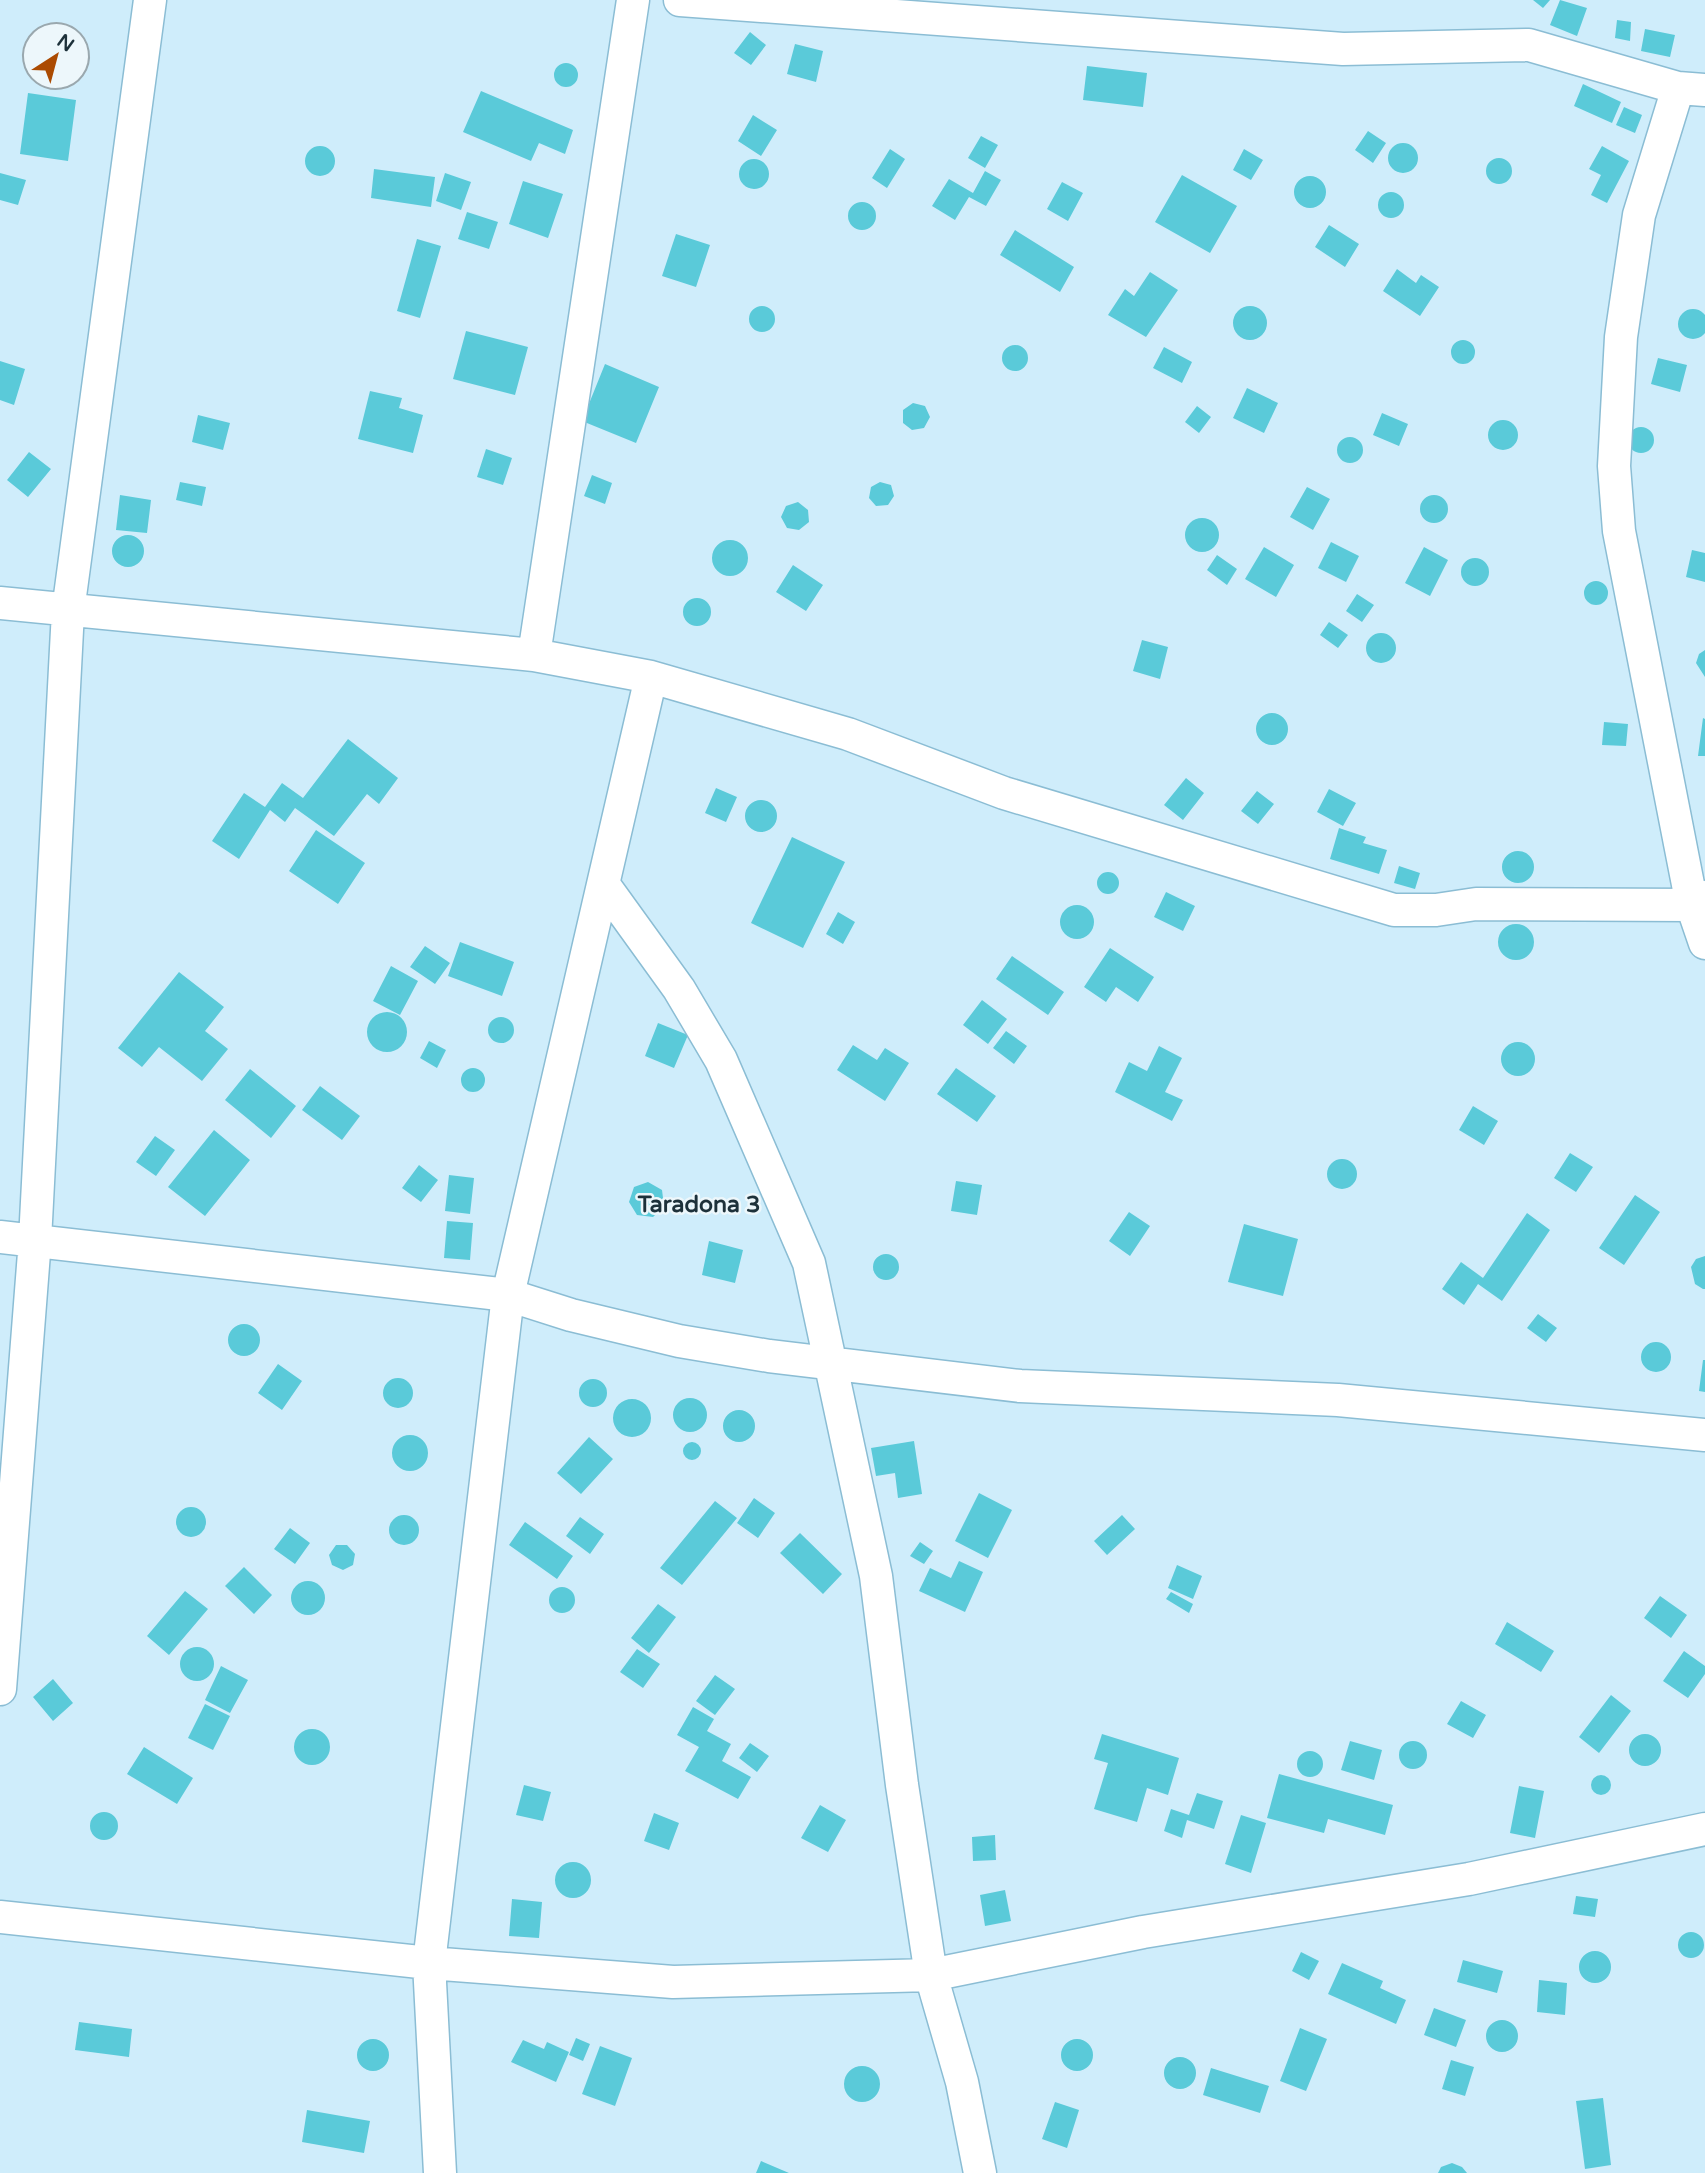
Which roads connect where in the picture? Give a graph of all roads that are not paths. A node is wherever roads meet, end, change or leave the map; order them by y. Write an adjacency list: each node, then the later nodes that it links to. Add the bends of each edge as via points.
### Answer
1 (150, 0): 6 (street)
2 (633, 0): 7 (street)
3 (680, 0): 4 (street, via 1343,49 1529,45)
4 (1692, 89): 10 (street, via 1639,215 1621,337 1614,466 1619,531)
5 (0, 603): 6 (street)
6 (68, 611): 7 (street); 13 (street)
7 (534, 655): 8 (street)
8 (651, 677): 9 (street); 10 (street, via 848,734 1004,793 1394,910 1476,904)
9 (604, 885): 14 (street); 15 (street, via 679,989 721,1060 809,1263)
10 (1698, 901): 11 (street)
11 (1705, 943)
12 (0, 1237): 13 (street)
13 (35, 1240): 14 (street); 17 (street)
14 (508, 1295): 15 (street, via 679,1341); 20 (street)
15 (832, 1364): 16 (street, via 1020,1386 1338,1400); 21 (street, via 876,1576)
16 (1705, 1435)
17 (0, 1689)
18 (1705, 1829): 21 (street, via 1469,1879 1143,1932)
19 (0, 1917): 20 (street)
20 (429, 1964): 21 (street, via 673,1982); 22 (street)
21 (931, 1975): 23 (street, via 962,2082)
22 (440, 2173)
23 (980, 2173)

